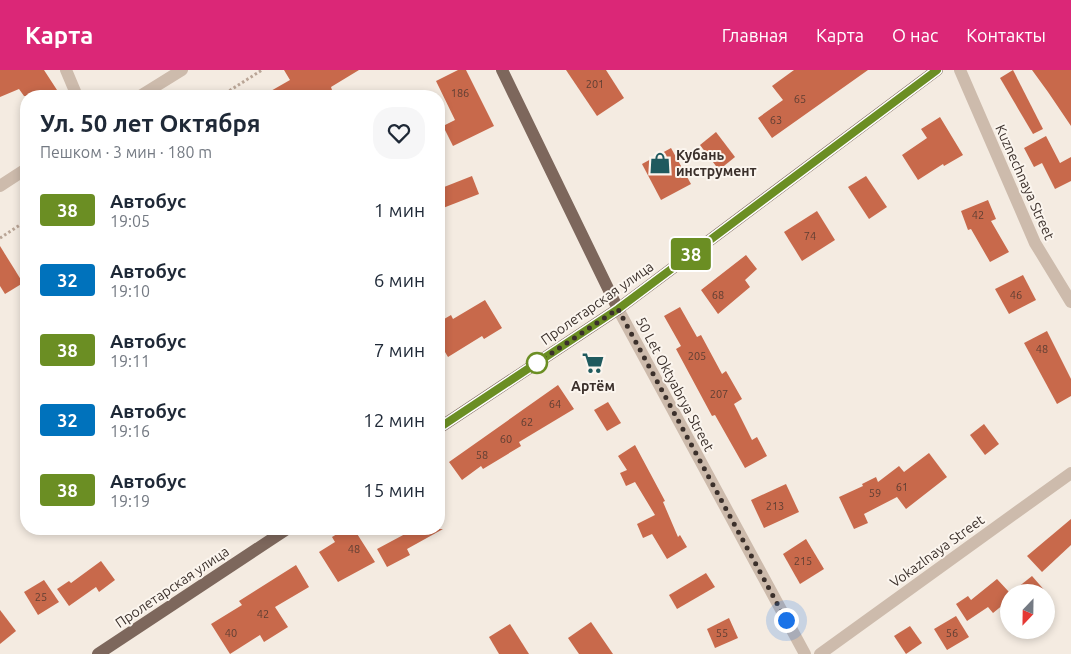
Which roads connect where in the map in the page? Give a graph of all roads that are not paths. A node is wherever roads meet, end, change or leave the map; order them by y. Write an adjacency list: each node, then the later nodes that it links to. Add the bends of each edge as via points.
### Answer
1 (66, 70): 6 (street)
2 (182, 70): 7 (street)
3 (502, 70): 11 (main road, 50 Let Oktyabrya Street)
4 (937, 70): 11 (main road, Пролетарская улица)
5 (960, 70): 10 (street, Kuznechnaya Street, via 1035,243)
6 (74, 90)
7 (150, 90)
8 (20, 173): 9 (street)
9 (0, 186)
10 (1071, 302)
11 (618, 309): 12 (main road, Пролетарская улица); 16 (street, 50 Let Oktyabrya Street)
12 (445, 424)
13 (1071, 473): 17 (street, Vokazlnaya Street)
14 (278, 535): 15 (main road, Пролетарская улица)
15 (98, 654)
16 (805, 654)
17 (820, 654)

